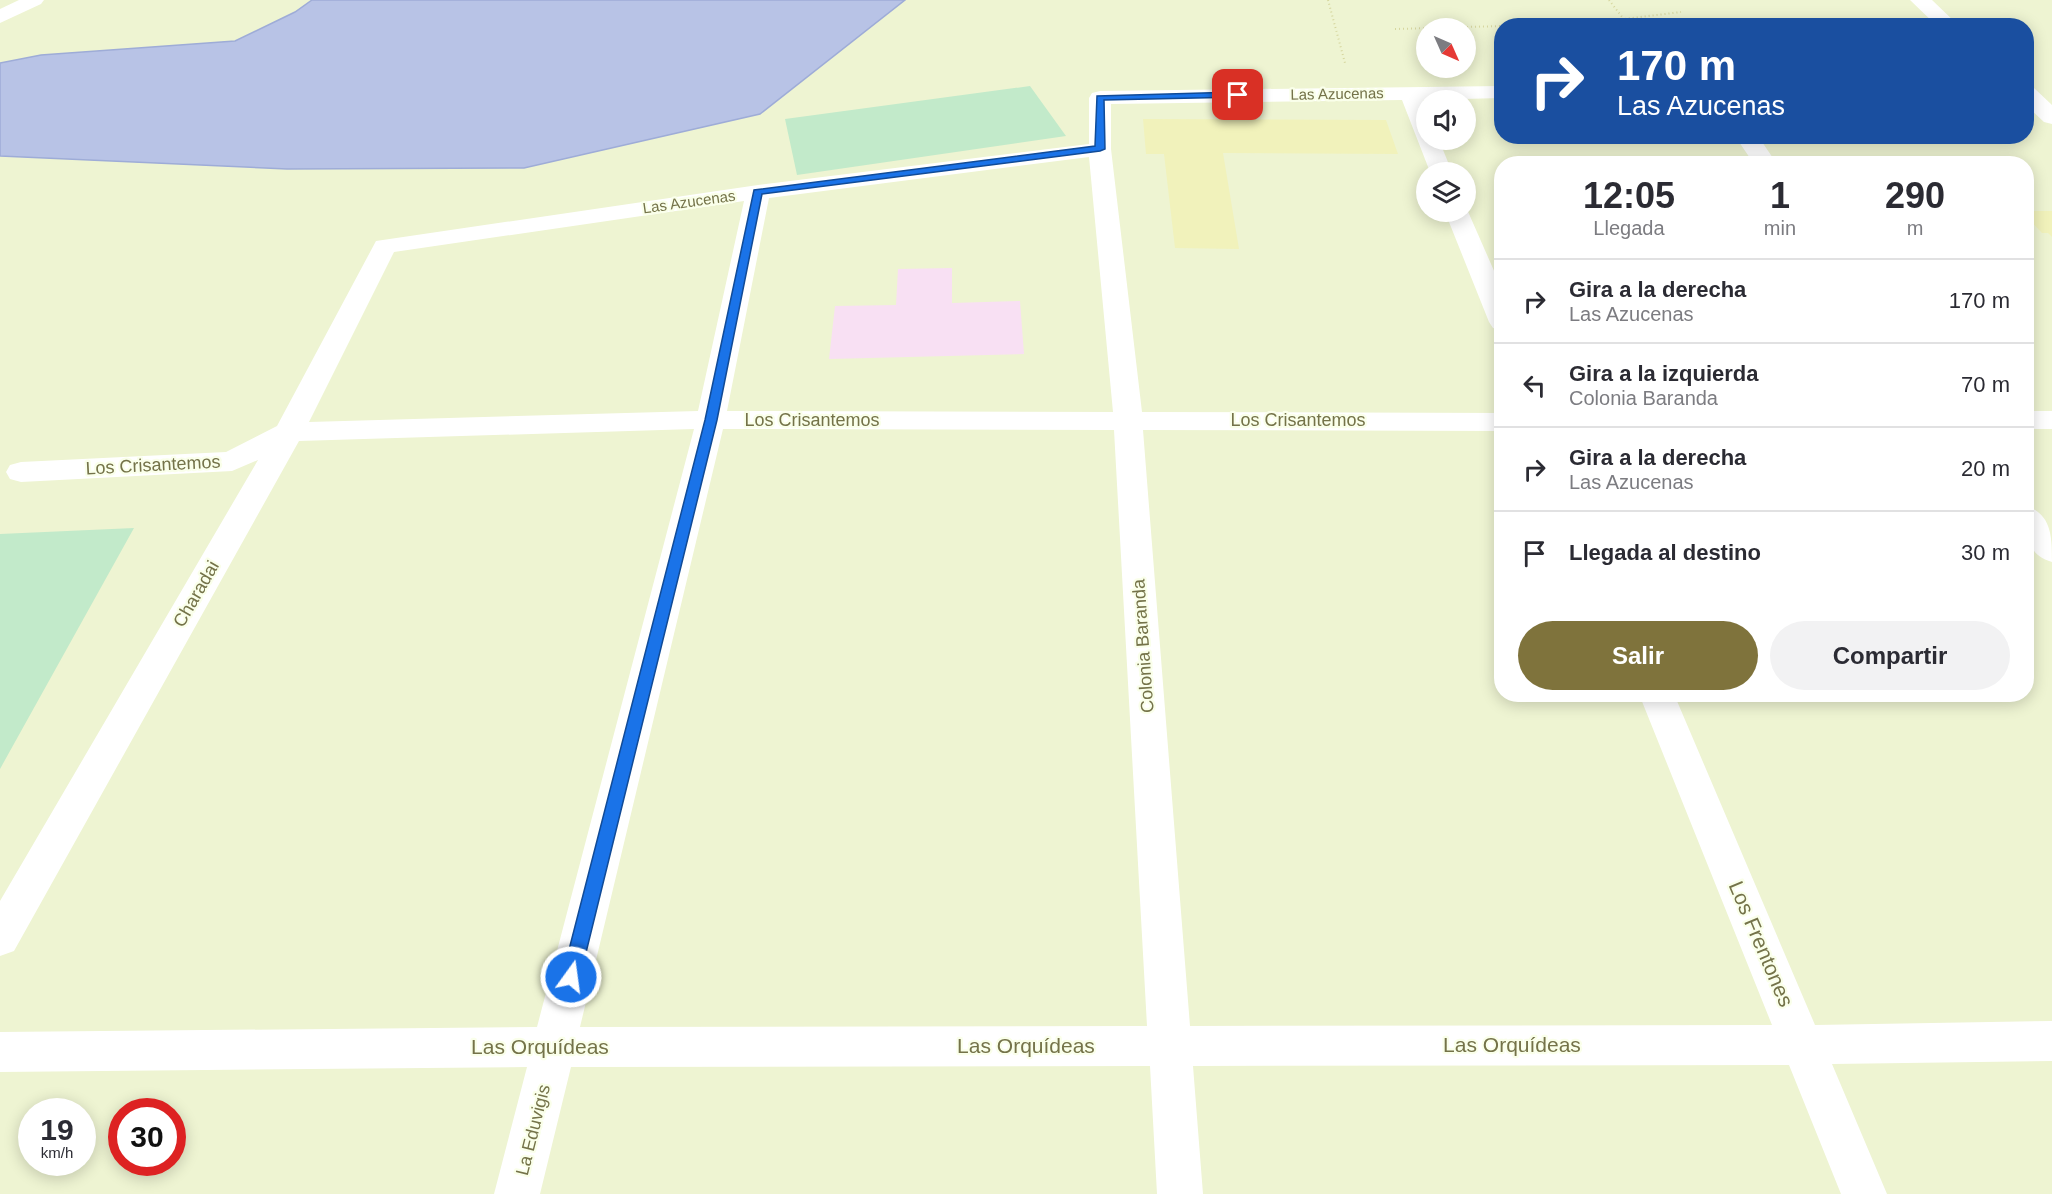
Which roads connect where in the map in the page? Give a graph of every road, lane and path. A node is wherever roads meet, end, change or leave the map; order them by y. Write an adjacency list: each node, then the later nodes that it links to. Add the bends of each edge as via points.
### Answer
1 (34, 0): 6 (street)
2 (1328, 0): 12 (path)
3 (1609, 0): 7 (path)
4 (1920, 0): 9 (street)
5 (1681, 12): 8 (path)
6 (0, 16)
7 (1623, 18)
8 (1632, 18)
9 (1940, 18)
10 (1494, 26): 11 (path)
11 (1395, 29)
12 (1354, 93): 13 (street, Las Azucenas); 17 (street, Las Azucenas)
13 (1410, 93): 14 (street, Las Azucenas); 19 (street)
14 (1494, 93)
15 (2034, 93): 16 (street)
16 (2052, 93)
17 (1100, 98): 21 (street, Colonia Baranda)
18 (2034, 100): 20 (street)
19 (1416, 109)
20 (2052, 117)
21 (1100, 149): 22 (street, Las Azucenas); 26 (street, Colonia Baranda)
22 (758, 192): 24 (street, Las Azucenas); 27 (street, La Eduvigis)
23 (1461, 222): 25 (street)
24 (385, 246): 31 (street, Charadai)
25 (1494, 302)
26 (1128, 419): 27 (street, Los Crisantemos); 30 (street, Los Crisantemos); 38 (street, Colonia Baranda)
27 (711, 420): 31 (street, Los Crisantemos); 40 (street, La Eduvigis)
28 (2034, 420): 29 (street)
29 (2052, 420)
30 (1494, 422)
31 (289, 432): 32 (street, Los Crisantemos, via 232,461); 36 (street, Charadai)
32 (21, 472)
33 (2034, 527): 34 (street)
34 (2052, 551)
35 (1659, 702): 39 (street, Los Frentones)
36 (0, 938)
37 (2052, 1041): 39 (street, Las Orquídeas)
38 (1170, 1045): 39 (street, Las Orquídeas); 40 (street, Las Orquídeas); 43 (street, Colonia Baranda)
39 (1803, 1045): 44 (street, Los Frentones)
40 (554, 1047): 41 (street, Las Orquídeas); 42 (street, La Eduvigis)
41 (0, 1052)
42 (517, 1194)
43 (1180, 1194)
44 (1864, 1194)

